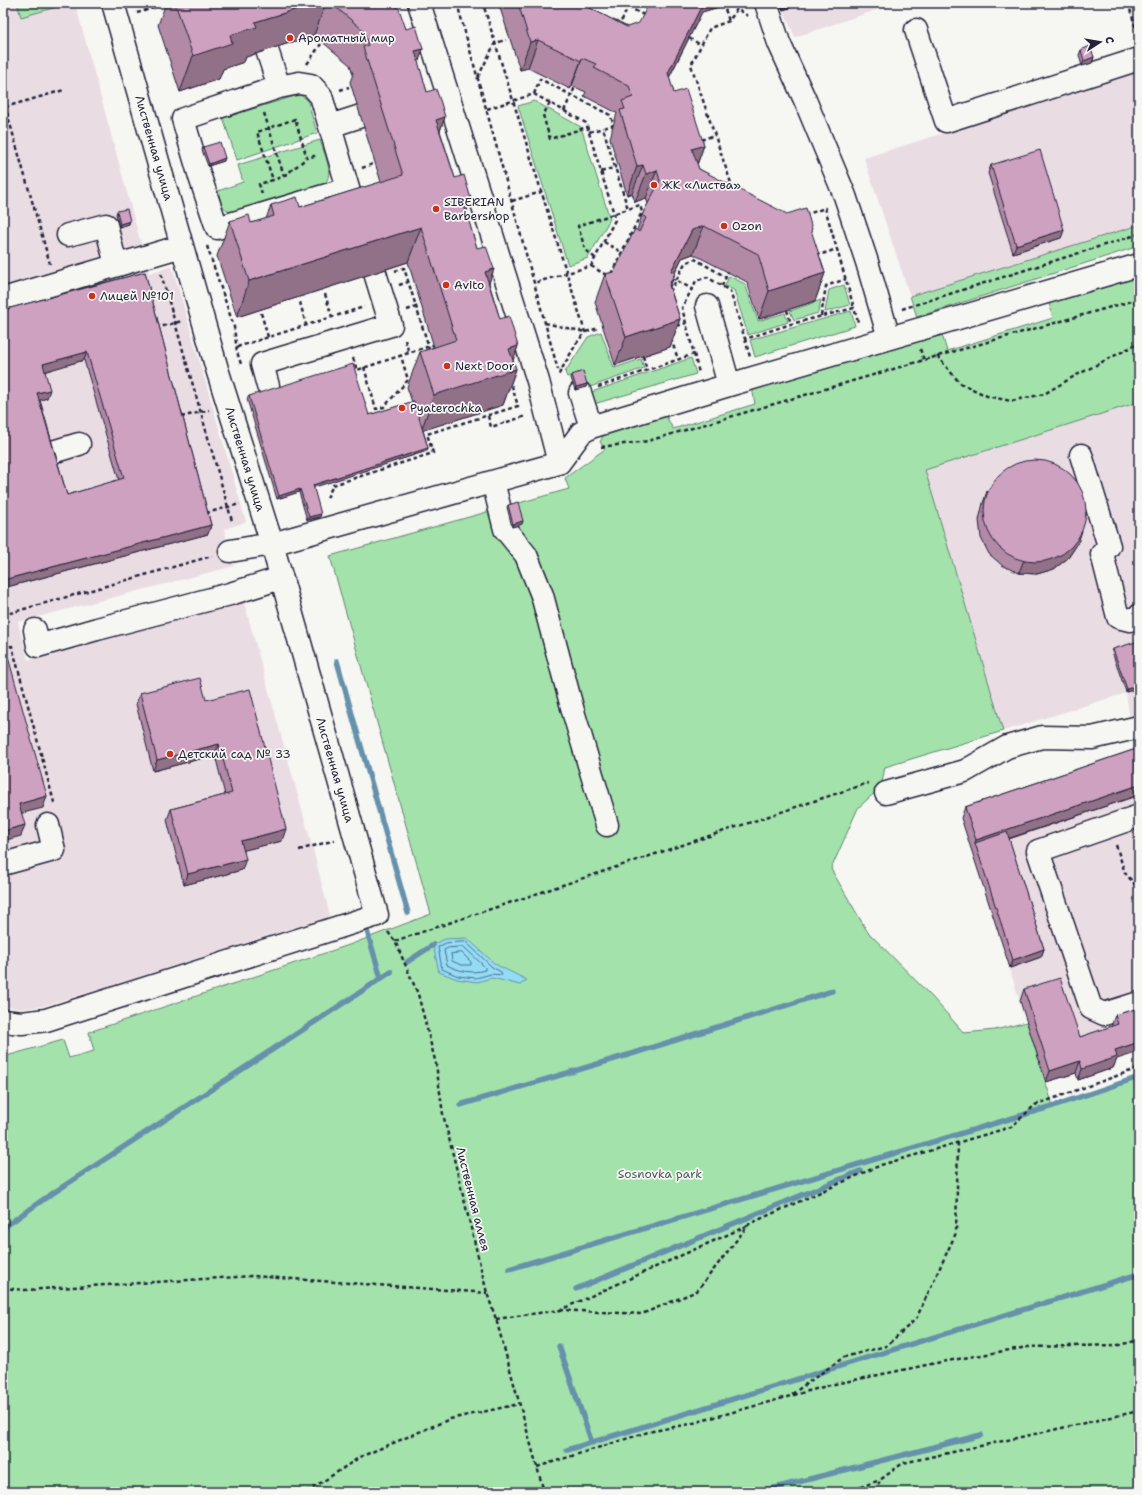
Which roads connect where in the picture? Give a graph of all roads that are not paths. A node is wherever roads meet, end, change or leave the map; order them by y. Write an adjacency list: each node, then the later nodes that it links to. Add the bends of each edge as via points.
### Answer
1 (113, 3): 13 (street, Лиственная улица)
2 (419, 3): 27 (street, via 437,92 538,381)
3 (766, 3): 19 (street, via 779,43 845,196)
4 (916, 30): 6 (street, via 946,121)
5 (267, 50): 7 (street)
6 (1139, 59)
7 (279, 87): 9 (street, via 299,83 311,85 321,96); 10 (street, via 183,119 218,228)
8 (360, 116): 9 (street)
9 (330, 126): 10 (street)
10 (347, 189): 11 (street)
11 (358, 220)
12 (68, 235): 15 (street, via 106,225)
13 (183, 249): 15 (street); 29 (street, Лиственная улица, via 217,369)
14 (1139, 264): 19 (street)
15 (116, 265): 17 (street)
16 (375, 273): 21 (street, via 391,325 262,364)
17 (3, 299)
18 (707, 306): 20 (street)
19 (889, 338): 20 (street)
20 (729, 385): 23 (street)
21 (268, 386)
22 (580, 396): 23 (street)
23 (586, 430): 27 (street)
24 (79, 444): 25 (street)
25 (49, 453)
26 (1081, 455): 32 (street, via 1109,546 1102,554 1118,617 1130,620)
27 (559, 463): 28 (street)
28 (493, 482): 29 (street, via 319,513); 38 (street, via 505,529 526,555 542,595)
29 (272, 544): 30 (street); 31 (street, Лиственная улица)
30 (230, 551)
31 (281, 578): 33 (street, via 38,646); 41 (street, Лиственная улица, via 377,915 46,1020 22,1023)
32 (1139, 616)
33 (34, 630)
34 (1139, 727): 35 (street, via 1092,738 1042,737 1007,747 965,771)
35 (879, 787)
36 (1139, 816): 40 (street, via 1038,851 1091,1008 1104,1014)
37 (48, 825): 39 (street, via 54,850)
38 (607, 825)
39 (3, 864)
40 (1139, 1003)
41 (3, 1021)

